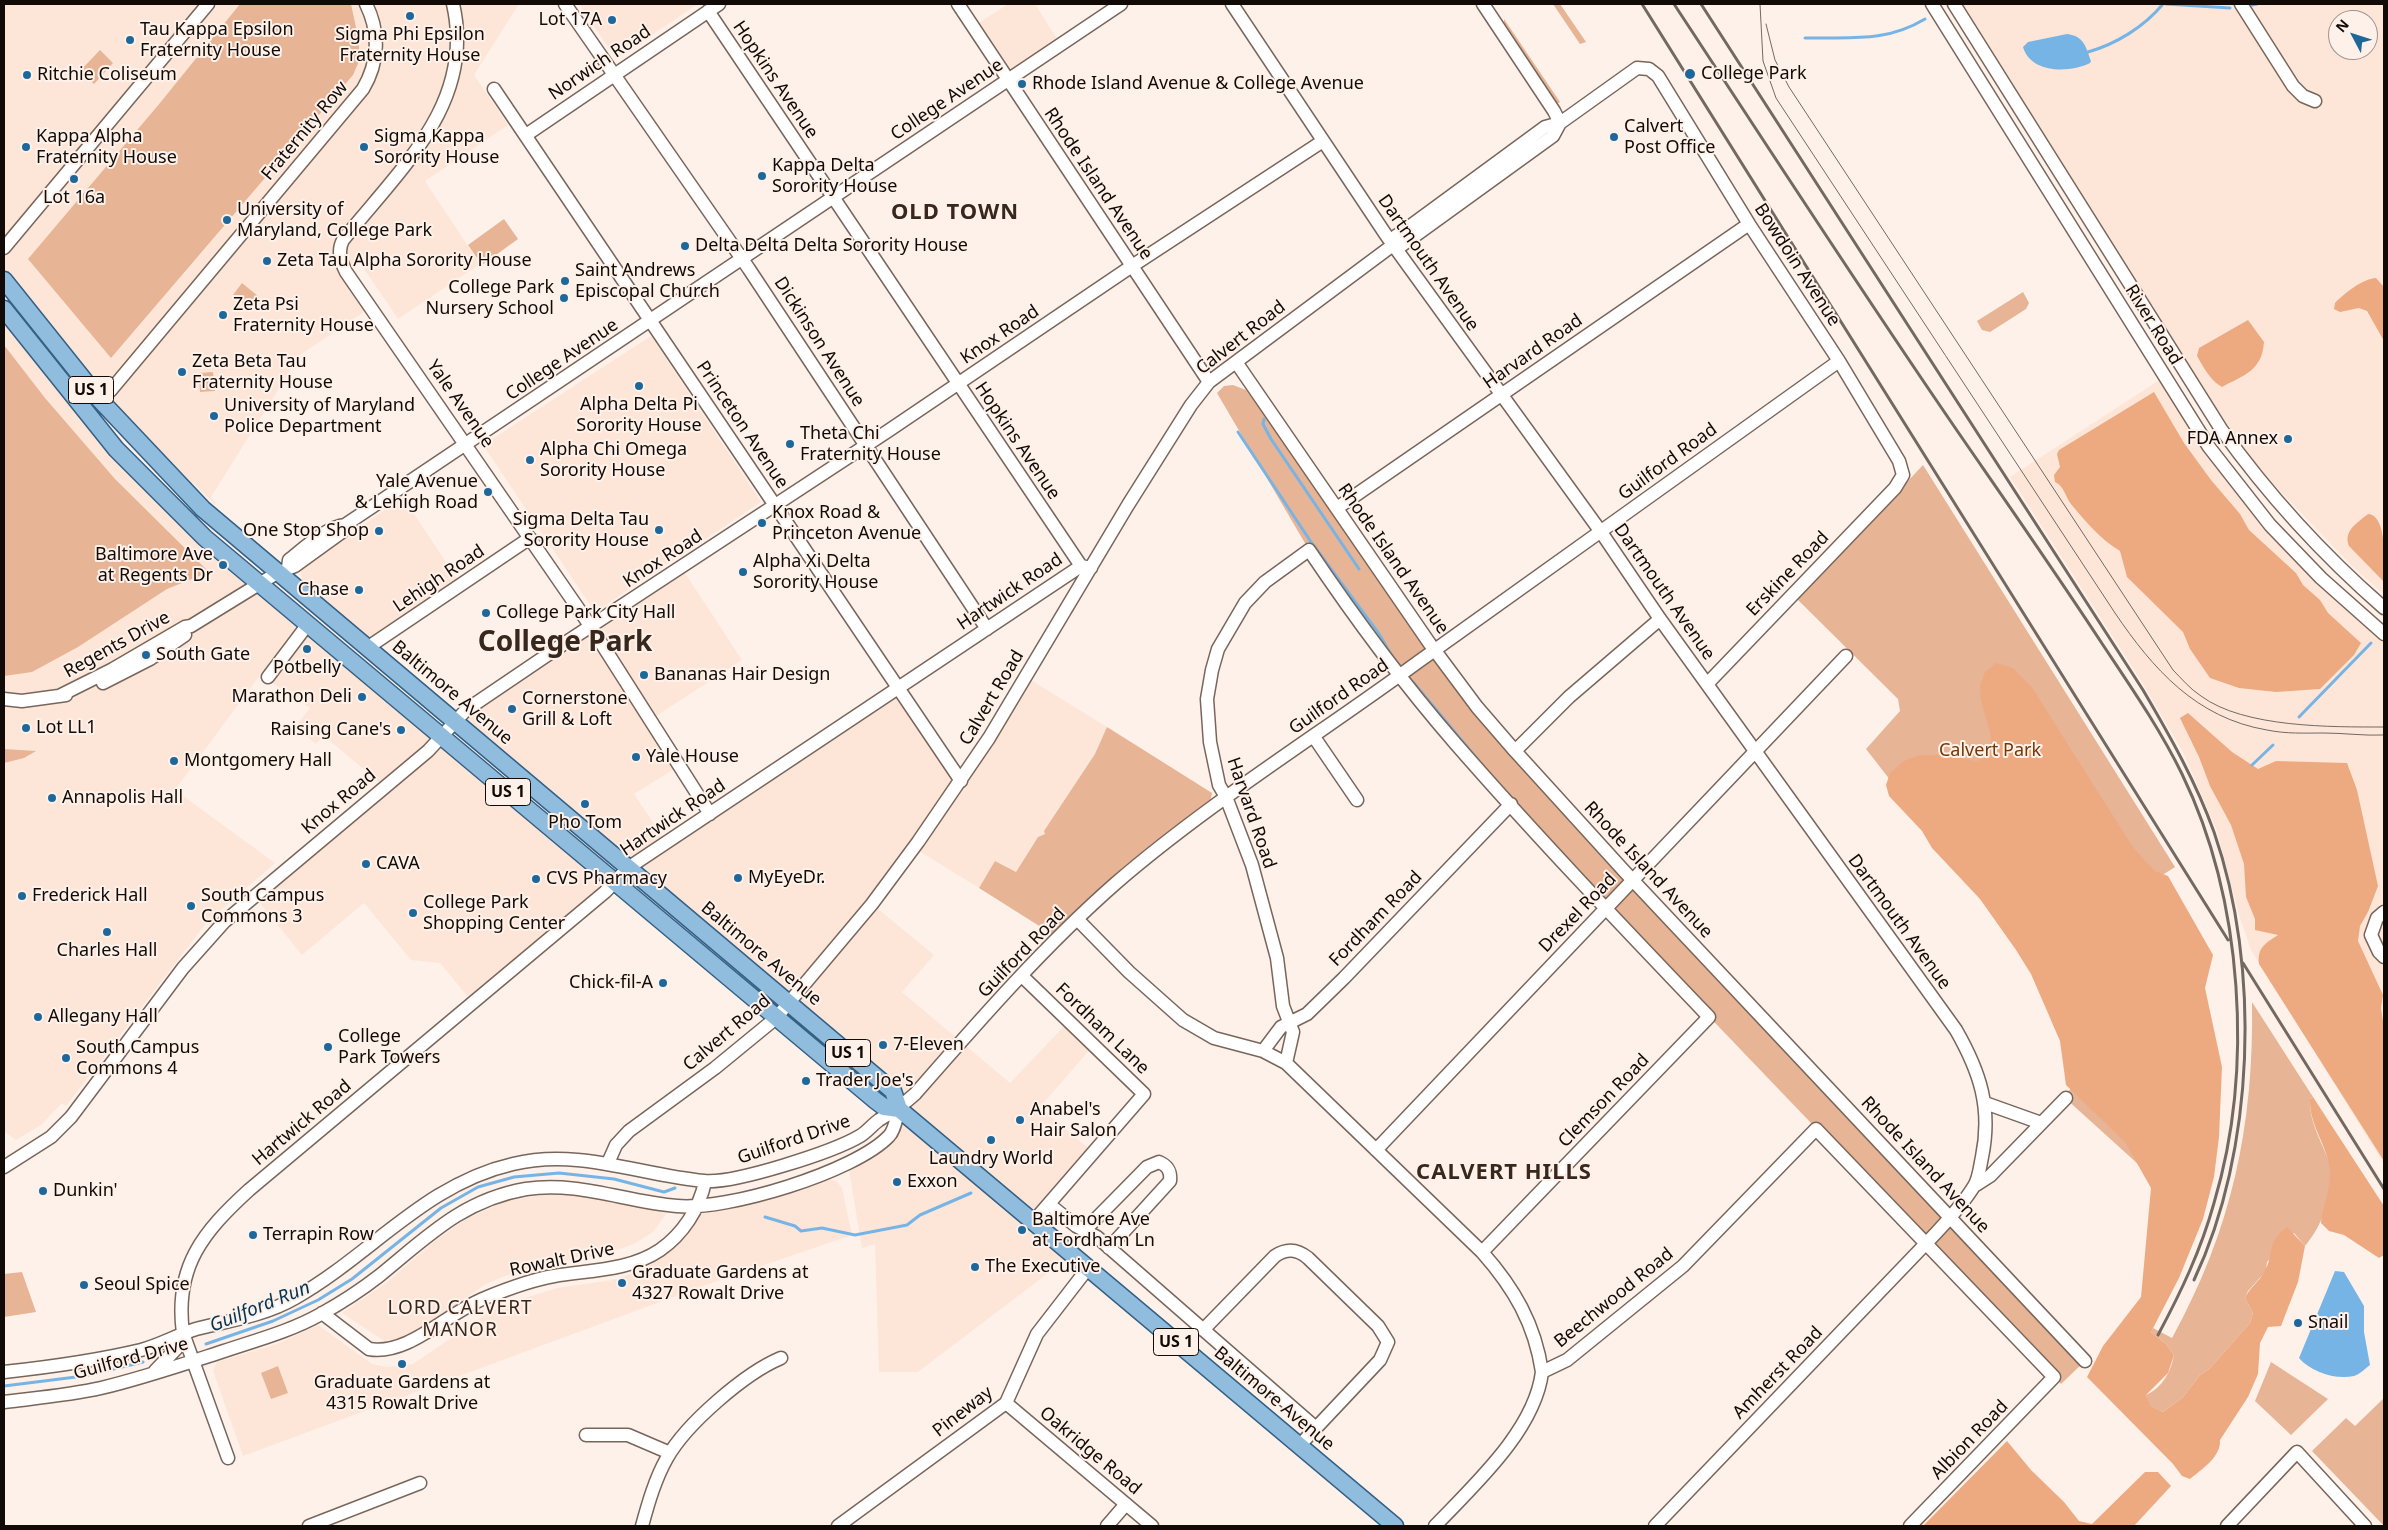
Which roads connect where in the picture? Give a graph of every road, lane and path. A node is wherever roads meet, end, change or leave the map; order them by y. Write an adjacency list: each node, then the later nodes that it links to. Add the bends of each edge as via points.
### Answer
1 (208, 4): 24 (street)
2 (366, 4): 35 (street, Fraternity Row, via 375,31 376,55 363,89)
3 (453, 4): 36 (street, Yale Avenue, via 457,34 453,78 438,118 387,188 343,240 340,254 346,272)
4 (565, 4): 14 (street, Dickinson Avenue)
5 (958, 4): 15 (street, Rhode Island Avenue)
6 (1121, 4): 15 (street, College Avenue)
7 (1232, 4): 20 (street, Dartmouth Avenue)
8 (1483, 4): 18 (street)
9 (1932, 4): 51 (street, River Road, via 2209,447 2270,525 2321,578)
10 (1954, 4): 46 (street, River Road, via 2245,463 2315,544)
11 (2241, 4): 17 (street, via 2293,86 2303,96)
12 (713, 7): 14 (street, Norwich Road); 21 (street, Hopkins Avenue)
13 (1646, 68): 18 (street, Calvert Road, via 1637,68 1621,78); 22 (street, Bowdoin Avenue, via 1658,76)
14 (616, 73): 19 (street, Norwich Road); 25 (street, Dickinson Avenue)
15 (1007, 79): 21 (street, College Avenue); 26 (street, Rhode Island Avenue)
16 (494, 89): 19 (street, Princeton Avenue)
17 (2315, 101)
18 (1560, 123): 23 (street, Calvert Road, via 1538,132 1396,236)
19 (526, 135): 29 (street, Princeton Avenue)
20 (1323, 140): 23 (street, Dartmouth Avenue); 26 (street, Knox Road)
21 (833, 198): 25 (street, College Avenue); 33 (street, Hopkins Avenue)
22 (1749, 224): 30 (street, Bowdoin Avenue); 34 (street, Harvard Road)
23 (1393, 245): 31 (street, Calvert Road); 34 (street, Dartmouth Avenue)
24 (4, 248)
25 (742, 259): 29 (street, College Avenue); 37 (street, Dickinson Avenue)
26 (1132, 266): 32 (street, Rhode Island Avenue); 33 (street, Knox Road)
27 (4, 280): 35 (main road, Baltimore Avenue / US 1)
28 (4, 309): 45 (main road, Baltimore Avenue / US 1, via 79,404 141,475 205,538)
29 (651, 320): 36 (street, College Avenue); 39 (street, Princeton Avenue)
30 (1839, 361): 38 (street, Bowdoin Avenue, via 1902,468 1903,475); 41 (street, Guilford Road)
31 (1236, 362): 32 (street, Calvert Road); 40 (street, Rhode Island Avenue)
32 (1209, 382): 43 (street, Calvert Road, via 1190,406)
33 (958, 384): 37 (street, Knox Road); 43 (street, Hopkins Avenue)
34 (1500, 395): 40 (street, Harvard Road); 41 (street, Dartmouth Avenue)
35 (100, 400): 44 (main road, Baltimore Avenue / US 1, via 187,493)
36 (467, 444): 42 (street, Yale Avenue); 44 (street, College Avenue, via 345,525 342,533 295,566)
37 (866, 445): 39 (street, Knox Road); 50 (street, Dickinson Avenue)
38 (1895, 488): 57 (street, Erskine Road)
39 (775, 506): 49 (street, Knox Road); 58 (street, Princeton Avenue)
40 (1337, 508): 53 (street, Rhode Island Avenue)
41 (1601, 532): 47 (street, Dartmouth Avenue); 53 (street, Guilford Road)
42 (530, 538): 49 (street, Yale Avenue); 52 (street, Lehigh Road)
43 (1086, 567): 50 (street, Hartwick Road); 65 (street, Calvert Road)
44 (283, 570): 45 (street, Regents Drive); 52 (main road, Baltimore Avenue / US 1)
45 (260, 585): 48 (main road, Baltimore Avenue / US 1); 59 (street, Regents Drive, via 191,626 59,696 22,701)
46 (2384, 608)
47 (1660, 619): 57 (street, Dartmouth Avenue); 63 (street, via 1569,697)
48 (308, 624): 56 (street); 61 (main road, Baltimore Avenue / US 1)
49 (591, 627): 60 (street, Knox Road); 69 (street, Yale Avenue)
50 (987, 629): 58 (street, Hartwick Road)
51 (2384, 634)
52 (367, 648): 60 (main road, Baltimore Avenue / US 1)
53 (1435, 650): 55 (street, Guilford Road); 63 (street, Rhode Island Avenue)
54 (1846, 656): 64 (street, Drexel Road)
55 (1400, 675): 62 (street, Guilford Road); 66 (street, Harvard Road, via 1309,550 1265,582 1245,603 1218,649 1208,688 1207,721 1219,785); 68 (street, via 1454,742)
56 (268, 677)
57 (1707, 684): 64 (street, Dartmouth Avenue)
58 (898, 688): 65 (street, Princeton Avenue); 69 (street, Hartwick Road)
59 (4, 699)
60 (454, 721): 61 (street, Knox Road); 70 (main road, Baltimore Avenue / US 1)
61 (442, 736): 72 (main road, Baltimore Avenue / US 1); 89 (street, Knox Road, via 224,922 183,968 71,1117 51,1137)
62 (1314, 736): 66 (street, Guilford Road); 67 (street)
63 (1515, 751): 71 (street, Rhode Island Avenue)
64 (1755, 752): 71 (street, Drexel Road); 84 (street, Dartmouth Avenue, via 1956,1030 1975,1068)
65 (960, 781): 78 (street, Calvert Road, via 872,904)
66 (1226, 797): 75 (street, Guilford Road, via 1142,861); 80 (street, Harvard Road, via 1264,906 1277,958 1283,1006)
67 (1357, 800)
68 (1511, 804): 73 (street); 80 (street, Fordham Road, via 1338,984 1307,1014)
69 (710, 814): 70 (street, Hartwick Road)
70 (628, 868): 72 (street, Hartwick Road); 78 (main road, Baltimore Avenue / US 1)
71 (1633, 880): 73 (street, Drexel Road); 94 (street, Rhode Island Avenue)
72 (615, 883): 79 (main road, Baltimore Avenue / US 1); 103 (street, Hartwick Road, via 215,1222 199,1245 186,1276 181,1309)
73 (1606, 909): 87 (street, Drexel Road); 99 (street, Clemson Road, via 1709,1017)
74 (2384, 912): 76 (street, via 2377,918 2371,935)
75 (1078, 920): 77 (street, Guilford Road); 81 (street, via 1183,1020 1221,1041)
76 (2384, 957)
77 (1022, 976): 85 (street, Guilford Road); 92 (street, Fordham Lane, via 1144,1094)
78 (788, 1003): 79 (street, Calvert Road); 85 (main road, Baltimore Avenue / US 1, via 893,1091)
79 (776, 1018): 85 (main road, Baltimore Avenue / US 1, via 880,1104); 88 (street, Calvert Road, via 629,1131 616,1145)
80 (1290, 1023): 81 (street, via 1281,1027); 82 (street, via 1293,1032)
81 (1262, 1051): 82 (street)
82 (1286, 1063): 87 (street)
83 (2066, 1098): 86 (street)
84 (1985, 1103): 86 (street); 91 (street, Dartmouth Avenue, via 1986,1130)
85 (899, 1109): 90 (street, Guilford Drive, via 862,1135 840,1145 744,1176); 93 (street, Guilford Drive, via 890,1136 848,1164 751,1198); 95 (main road, Baltimore Avenue / US 1)
86 (2041, 1123): 91 (street, via 1990,1176)
87 (1376, 1150): 99 (street)
88 (608, 1163): 90 (street, Guilford Drive); 103 (street, Guilford Drive, via 539,1159 476,1174 437,1194 336,1274 294,1299)
89 (4, 1167)
90 (705, 1182): 93 (street, Rowalt Drive)
91 (1976, 1185): 94 (street, Dartmouth Avenue)
92 (1050, 1204): 95 (street, Fordham Lane); 96 (street, Baltimore Avenue)
93 (697, 1207): 101 (street, Guilford Drive, via 570,1188 542,1187 507,1194 456,1215 378,1277); 101 (street, Rowalt Drive, via 679,1232 660,1250 648,1256 619,1266 514,1287 470,1304 410,1342 389,1349 369,1349)
94 (1950, 1218): 97 (street, Amherst Road); 106 (street, Rhode Island Avenue)
95 (1033, 1222): 100 (main road, Baltimore Avenue / US 1)
96 (1085, 1230): 98 (street, Baltimore Avenue); 98 (street, via 1146,1167 1159,1162 1165,1165 1171,1174 1170,1181)
97 (1926, 1244): 108 (street, Beechwood Road, via 1816,1129 1683,1266 1567,1360); 127 (street, Amherst Road); 128 (street, Albion Road, via 2054,1377)
98 (1109, 1248): 102 (street, Baltimore Avenue)
99 (1482, 1252): 108 (street, via 1521,1303 1539,1351)
100 (1088, 1268): 111 (street, Pineway, via 1036,1334); 114 (main road, Baltimore Avenue / US 1)
101 (322, 1313): 105 (street, Guilford Drive, via 291,1329)
102 (1203, 1330): 112 (street, Baltimore Avenue); 112 (street, via 1275,1256 1289,1250 1308,1258 1378,1326 1388,1342 1380,1360)
103 (183, 1333): 105 (street, Hartwick Road); 107 (street, Guilford Drive, via 144,1350 92,1362); 109 (street, via 176,1349)
104 (781, 1358): 115 (street, via 706,1412)
105 (194, 1361): 109 (street, Guilford Drive); 116 (street, Hartwick Road)
106 (2085, 1361)
107 (4, 1372)
108 (1542, 1372): 126 (street, via 1534,1406 1519,1428 1489,1467)
109 (152, 1374): 110 (street, Guilford Drive, via 91,1390)
110 (4, 1402)
111 (1006, 1403): 118 (street, Oakridge Road); 122 (street, Pineway)
112 (1316, 1428): 114 (street)
113 (586, 1436): 115 (street, via 628,1435)
114 (1299, 1446): 125 (main road, Baltimore Avenue / US 1)
115 (670, 1453): 121 (street)
116 (228, 1458)
117 (420, 1483): 120 (street)
118 (1126, 1504): 123 (street); 124 (street, Oakridge Road)
119 (2233, 1524): 129 (street, via 2297,1452)
120 (309, 1526)
121 (642, 1526)
122 (838, 1526)
123 (1107, 1526)
124 (1152, 1526)
125 (1395, 1526)
126 (1435, 1526)
127 (1655, 1526)
128 (1910, 1526)
129 (2365, 1526)

